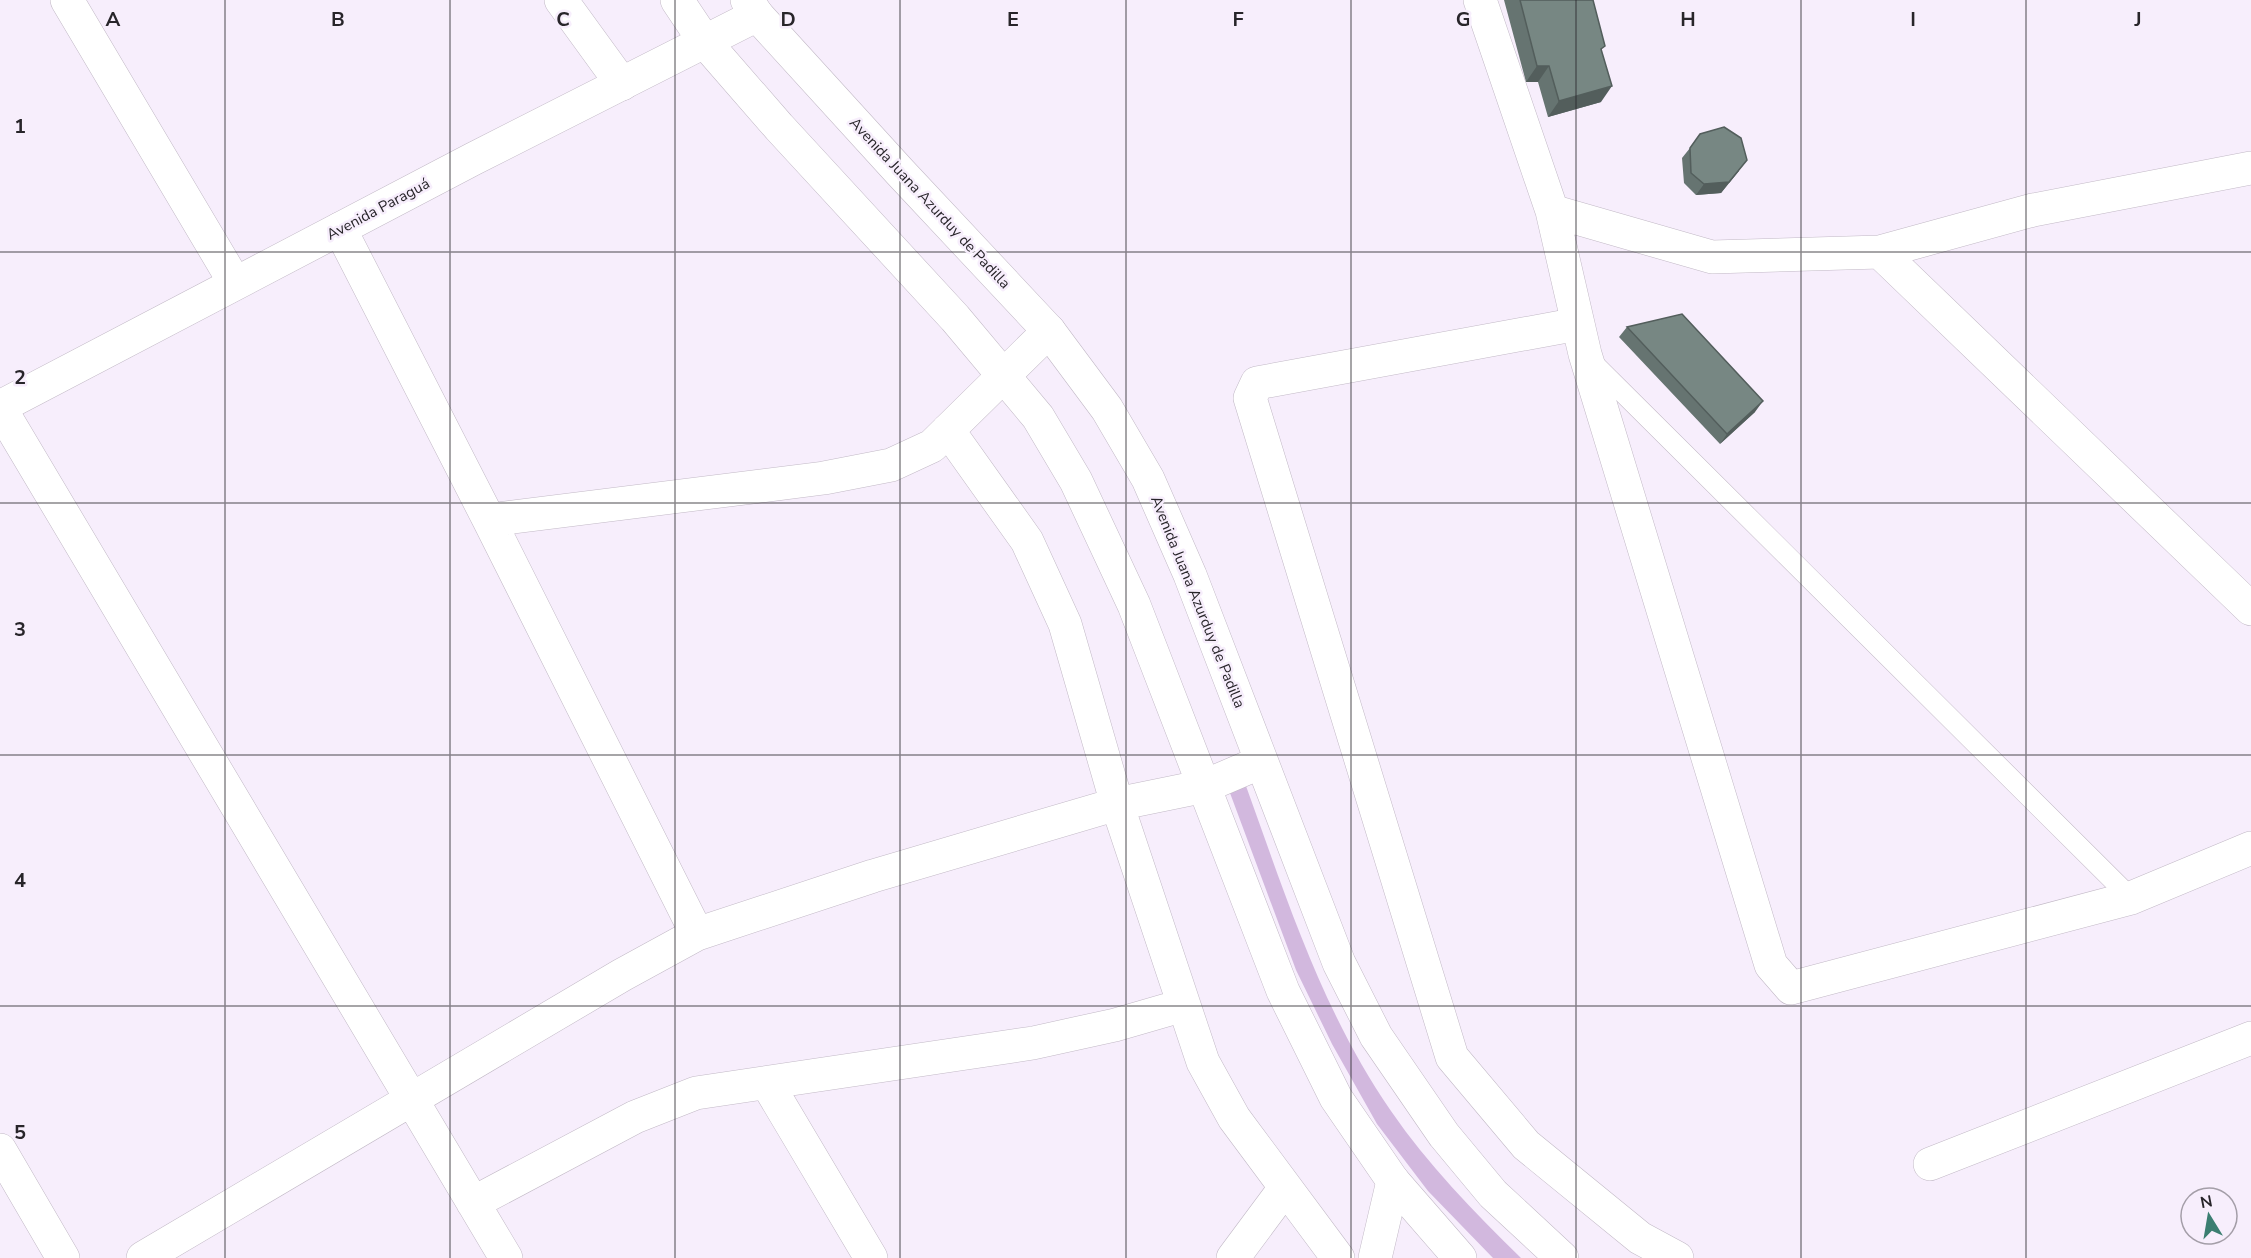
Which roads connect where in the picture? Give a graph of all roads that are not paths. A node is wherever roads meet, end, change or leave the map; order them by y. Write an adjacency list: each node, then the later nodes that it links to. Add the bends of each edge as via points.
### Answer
1 (67, 0): 12 (main road)
2 (561, 0): 7 (main road)
3 (677, 0): 6 (main road)
4 (1480, 0): 9 (main road)
5 (752, 8): 6 (main road, Avenida Paraguá); 13 (main road, Avenida Juana Azurduy de Padilla)
6 (705, 42): 7 (main road, Avenida Paraguá); 15 (main road)
7 (622, 84): 10 (main road, Avenida Paraguá)
8 (2251, 168): 11 (main road, via 2033,210)
9 (1552, 211): 11 (main road, via 1712,257); 14 (main road)
10 (340, 229): 12 (main road, Avenida Paraguá); 18 (main road)
11 (1880, 252): 19 (main road)
12 (235, 283): 16 (main road, Avenida Paraguá)
13 (1049, 332): 15 (main road); 20 (main road, Avenida Juana Azurduy de Padilla, via 1107,409 1148,479 1190,575)
14 (1581, 339): 24 (lane); 24 (main road, via 1771,965 1791,988); 44 (main road, via 1257,383 1250,398 1452,1057 1526,1145 1640,1238)
15 (1005, 376): 17 (main road); 21 (main road, via 1038,417 1076,481 1134,605)
16 (0, 407): 29 (main road)
17 (948, 430): 18 (main road, via 932,446 891,465 824,478); 22 (main road, via 1027,541 1065,624)
18 (489, 520): 25 (main road)
19 (2251, 609)
20 (1261, 762): 21 (main road); 43 (main road, Avenida Juana Azurduy de Padilla, via 1339,963 1376,1036 1472,1169 1493,1194)
21 (1205, 786): 22 (main road); 32 (main road, via 1283,991 1336,1098)
22 (1117, 804): 25 (main road, via 873,876); 26 (main road)
23 (2251, 848): 24 (main road)
24 (2131, 898)
25 (697, 934): 29 (main road)
26 (1184, 1005): 28 (main road, via 1032,1043); 33 (main road, via 1203,1062 1228,1109)
27 (2251, 1038): 31 (main road)
28 (767, 1083): 34 (main road, via 696,1093 635,1117); 38 (main road)
29 (411, 1099): 34 (main road); 36 (main road)
30 (0, 1150): 35 (main road)
31 (1930, 1164)
32 (1393, 1181): 41 (main road); 42 (main road)
33 (1286, 1188): 39 (main road); 40 (main road)
34 (473, 1203): 37 (main road)
35 (63, 1258)
36 (143, 1258)
37 (506, 1258)
38 (871, 1258)
39 (1233, 1258)
40 (1338, 1258)
41 (1375, 1258)
42 (1460, 1258)
43 (1562, 1258)
44 (1677, 1258)

